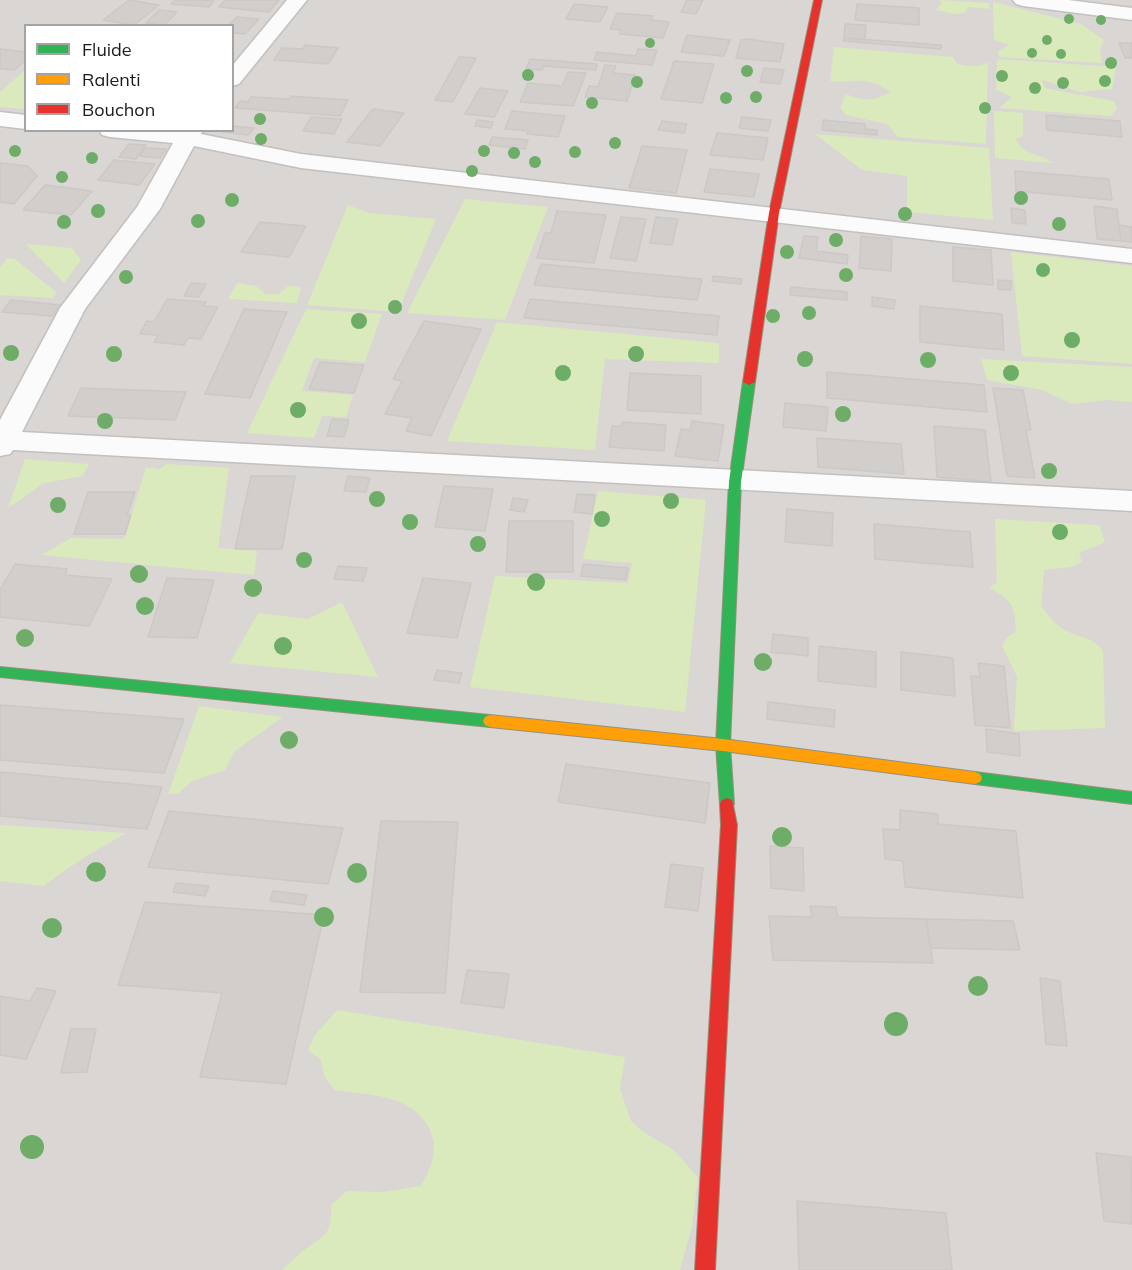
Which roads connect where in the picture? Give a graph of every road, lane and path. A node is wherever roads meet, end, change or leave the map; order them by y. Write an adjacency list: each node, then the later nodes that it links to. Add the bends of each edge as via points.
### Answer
1 (297, 0): 5 (street)
2 (818, 0): 10 (street)
3 (1023, 0): 4 (street)
4 (1132, 14)
5 (234, 78)
6 (0, 120): 7 (street)
7 (24, 122)
8 (150, 132): 9 (street)
9 (189, 134): 10 (street, via 301,161); 12 (street, via 148,209 73,308)
10 (774, 213): 11 (street); 13 (street)
11 (1132, 256)
12 (1, 444): 13 (street)
13 (735, 482): 14 (street); 16 (street)
14 (1132, 501)
15 (0, 672): 16 (street)
16 (723, 745): 17 (street); 18 (street, via 729,825)
17 (1132, 798)
18 (705, 1270)

